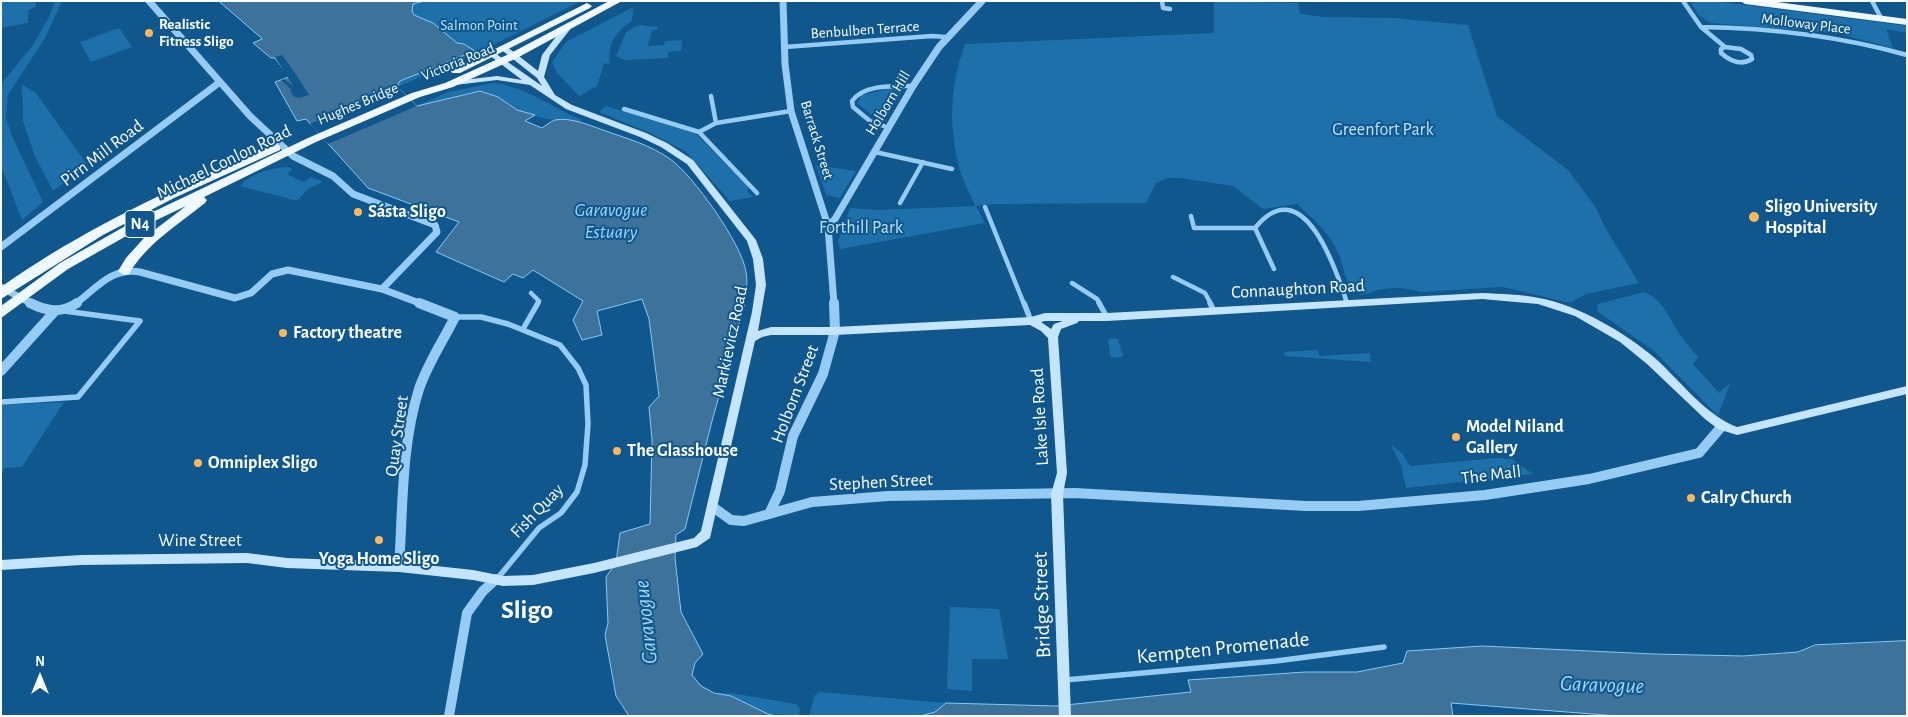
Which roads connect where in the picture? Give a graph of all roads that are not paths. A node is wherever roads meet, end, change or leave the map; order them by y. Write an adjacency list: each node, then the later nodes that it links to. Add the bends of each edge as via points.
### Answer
1 (149, 1): 24 (street)
2 (597, 1): 17 (highway, Victoria Road / N4)
3 (617, 1): 13 (highway, Victoria Road / N4)
4 (783, 1): 18 (street, Barrack Street)
5 (982, 1): 15 (street, Holborn Hill, via 953,34)
6 (1162, 1): 10 (street, via 1163,8)
7 (1683, 1): 14 (street)
8 (1745, 1): 11 (highway)
9 (1872, 1): 11 (street)
10 (1170, 9)
11 (1881, 18): 12 (highway)
12 (1907, 22)
13 (568, 27): 20 (highway, Victoria Road / N4); 23 (main road, via 546,55)
14 (1701, 27): 16 (street); 21 (street, Molloway Place, via 1834,36)
15 (946, 37): 18 (street, Benbulben Terrace); 27 (street, Holborn Hill)
16 (1725, 47): 16 (street, via 1741,49 1752,59 1745,62 1728,59 1721,53)
17 (503, 48): 19 (highway, Victoria Road / N4); 20 (main road, Markievicz Road)
18 (785, 48): 32 (street, Barrack Street)
19 (492, 53): 22 (main road, Markievicz Road); 28 (highway, Victoria Road / N4)
20 (513, 56): 22 (highway, Victoria Road / N4); 23 (main road, Markievicz Road)
21 (1907, 56)
22 (503, 60): 25 (main road, Markievicz Road); 26 (highway, Victoria Road / N4)
23 (540, 77): 29 (main road, Markievicz Road)
24 (220, 82): 37 (street); 48 (street, Pirn Mill Road)
25 (533, 84): 26 (main road, via 497,78); 29 (main road, Markievicz Road)
26 (449, 85): 28 (highway, Victoria Road / N4)
27 (913, 86): 34 (street, Holborn Hill); 34 (street, via 879,88 857,94 852,102 853,107 870,121)
28 (414, 93): 36 (highway, Hughes Bridge / N4)
29 (552, 96): 60 (main road, Markievicz Road, via 568,107 664,145 690,162 751,240 760,276)
30 (711, 96): 33 (street)
31 (624, 109): 35 (street)
32 (791, 111): 33 (street); 46 (street, Barrack Street)
33 (716, 123): 35 (street)
34 (889, 128): 38 (street, Holborn Hill)
35 (699, 132): 42 (street)
36 (310, 137): 37 (highway, Michael Conlon Road / N4)
37 (285, 149): 41 (highway, Michael Conlon Road / N4); 53 (street, via 333,176 353,194 435,225 436,232); 54 (highway, Michael Conlon Road / N4, via 129,217)
38 (875, 152): 39 (street); 46 (street, Holborn Hill, via 836,219)
39 (923, 162): 40 (street); 43 (street)
40 (952, 169)
41 (222, 184): 50 (highway, N4, via 139,250); 56 (highway, Michael Conlon Road / N4, via 140,223 71,262)
42 (757, 193)
43 (900, 203)
44 (985, 207): 65 (street)
45 (1191, 216): 47 (street, via 1194,228)
46 (828, 226): 68 (street, Holborn Street)
47 (1255, 228): 49 (street); 57 (street, via 1278,211 1298,213 1317,231 1335,267)
48 (1, 247)
49 (1274, 270)
50 (124, 271): 53 (street, via 140,272 235,298 251,292 272,274 288,270); 58 (street, via 109,276)
51 (1174, 277): 59 (street, via 1205,293)
52 (1072, 283): 63 (street, via 1097,298)
53 (382, 289): 62 (street)
54 (3, 290): 56 (street)
55 (531, 293): 66 (street, via 539,301)
56 (20, 298): 58 (street); 61 (highway, Michael Conlon Road / N4)
57 (1347, 303): 59 (main road, Connaughton Road); 74 (main road, Connaughton Road, via 1482,296 1539,301 1563,308 1594,321 1623,339)
58 (60, 311): 71 (street); 73 (street, via 140,321 78,397)
59 (1214, 311): 63 (main road, Connaughton Road)
60 (757, 312): 67 (main road, via 762,325); 70 (main road, Markievicz Road)
61 (1, 313)
62 (456, 317): 66 (street, Fish Quay, via 481,317); 80 (street, Quay Street, via 428,366 416,399)
63 (1107, 317): 64 (main road, Connaughton Road)
64 (1079, 318): 65 (main road, Connaughton Road); 69 (main road, via 1057,327)
65 (1031, 321): 68 (main road, Connaughton Road); 69 (main road)
66 (523, 329): 81 (street, Fish Quay, via 560,345 578,368 586,385 585,465 577,492 561,513 539,528)
67 (771, 331): 68 (main road, Connaughton Road); 70 (main road)
68 (835, 331): 77 (street, Holborn Street, via 822,374 793,436 780,491)
69 (1053, 337): 75 (main road, Lake Isle Road, via 1062,472)
70 (750, 340): 76 (main road, Markievicz Road)
71 (1, 371)
72 (1907, 390): 74 (main road, via 1751,429 1737,431)
73 (1, 402)
74 (1722, 426): 75 (street, The Mall, via 1699,453 1589,479 1485,495 1358,506 1306,506)
75 (1057, 494): 77 (street, Stephen Street, via 895,495 812,502); 83 (main road, Bridge Street)
76 (713, 507): 77 (street, Stephen Street, via 731,520 744,521); 78 (main road, Markievicz Road)
77 (770, 512)
78 (710, 522): 81 (main road, Wine Street, via 706,534 697,542 536,580)
79 (1, 565): 80 (main road, Wine Street, via 120,559 247,558 287,563)
80 (399, 567): 81 (main road, Wine Street)
81 (496, 579): 85 (street, via 483,590 467,614)
82 (1384, 647): 83 (street, Kempten Promenade, via 1276,662)
83 (1065, 680): 84 (main road, Bridge Street)
84 (1065, 709)
85 (449, 716)

